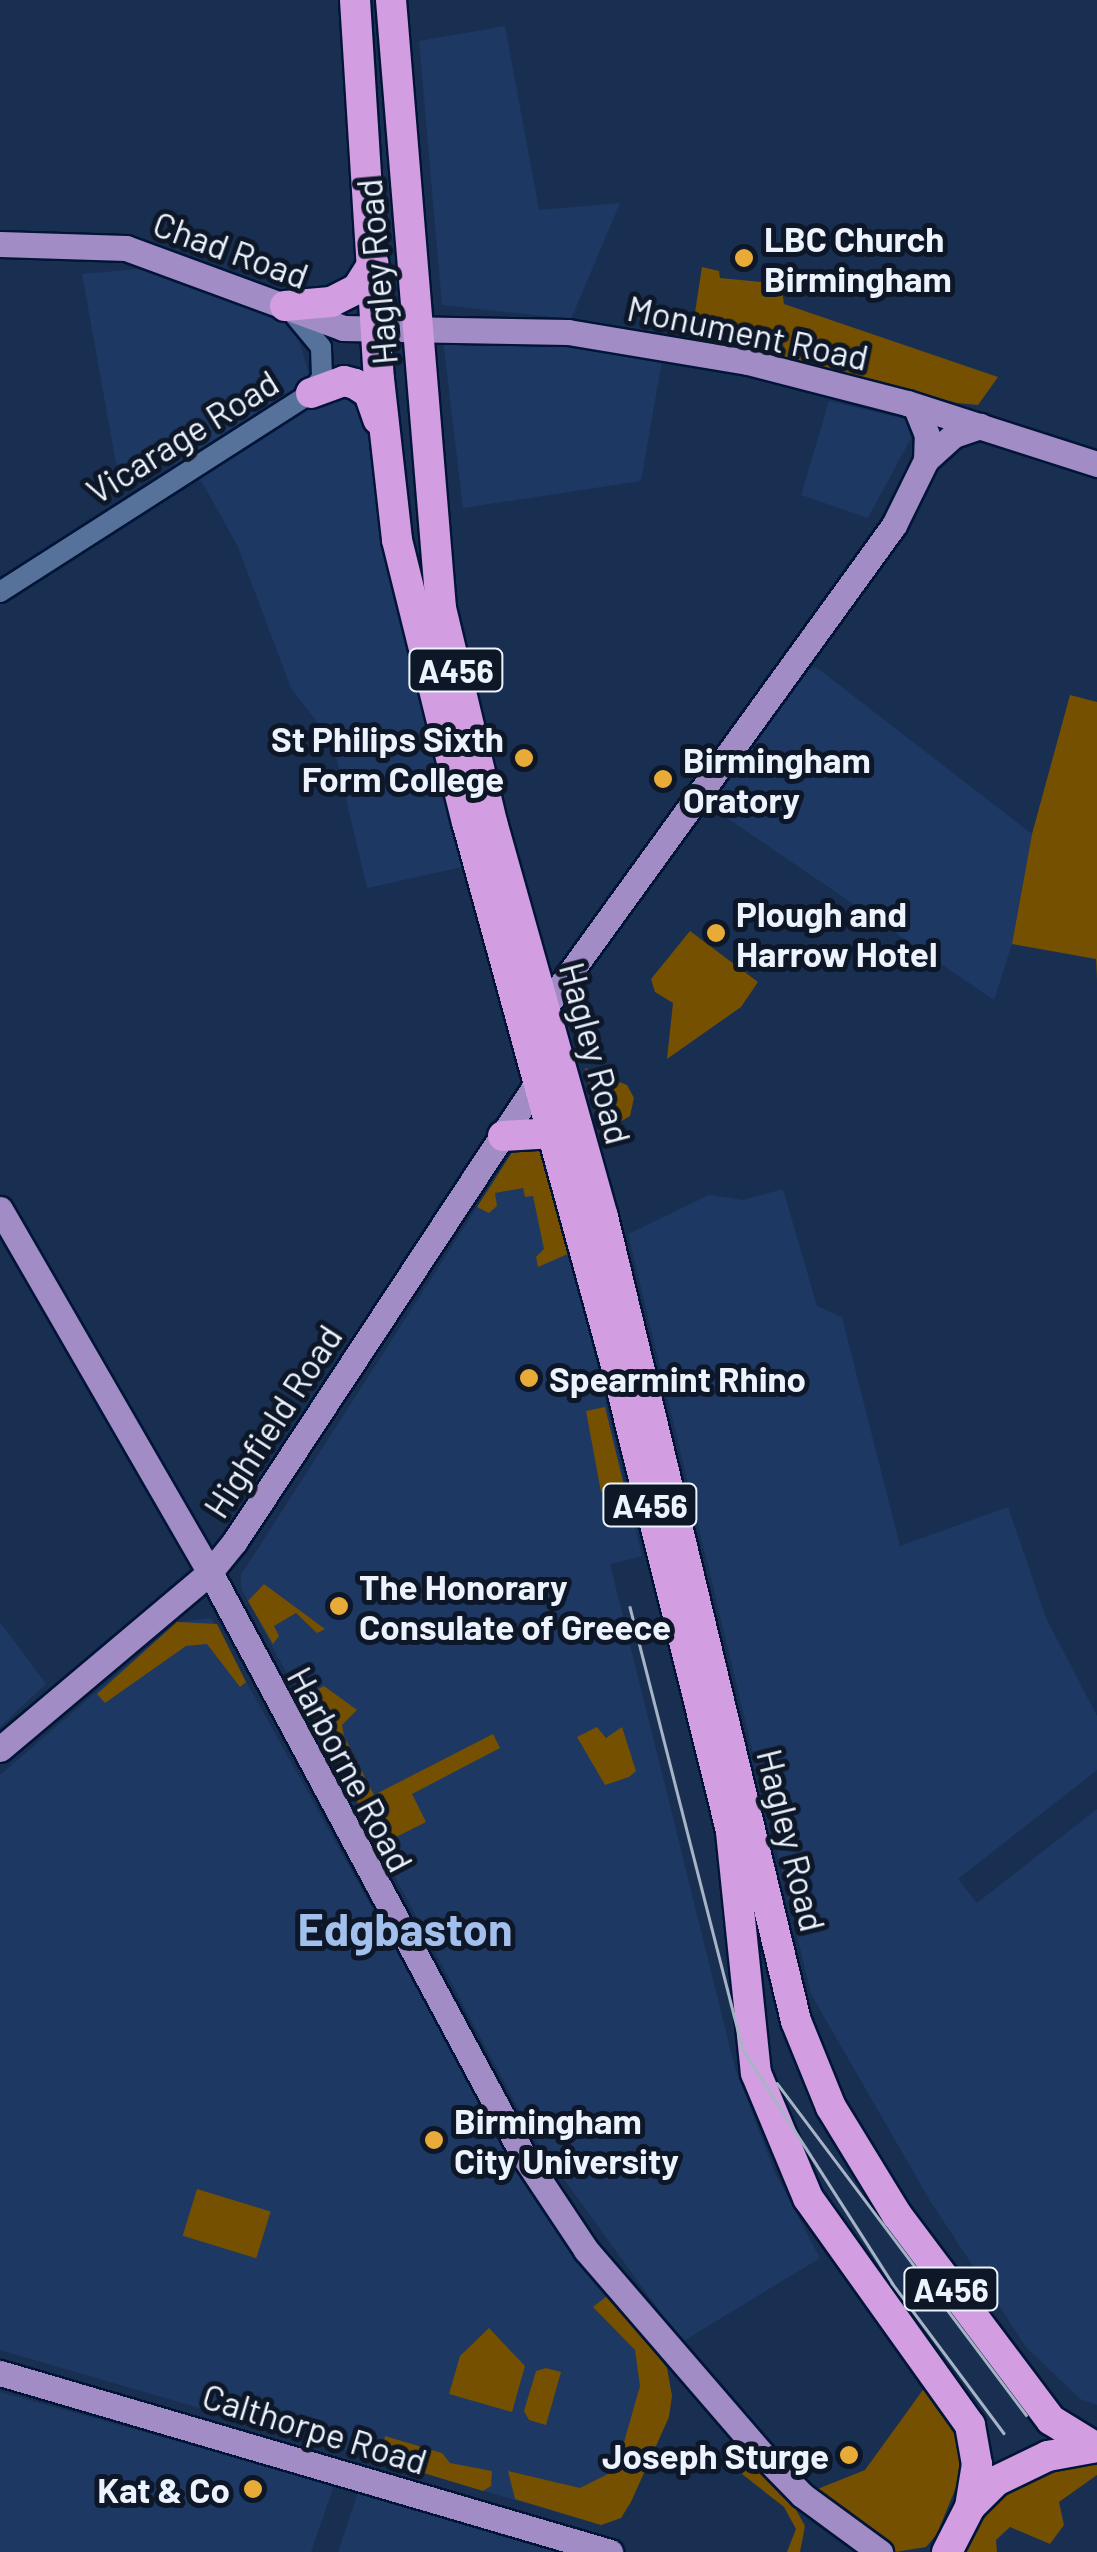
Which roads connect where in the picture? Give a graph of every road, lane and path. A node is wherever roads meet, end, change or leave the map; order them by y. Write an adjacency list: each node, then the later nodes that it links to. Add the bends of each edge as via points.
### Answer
1 (356, 0): 4 (highway, Hagley Road / A456)
2 (391, 0): 3 (highway, Hagley Road / A456)
3 (394, 40): 4 (highway, via 375,64); 8 (highway, Hagley Road / A456)
4 (359, 66): 6 (highway, Hagley Road / A456)
5 (0, 244): 7 (main road, Chad Road, via 126,248)
6 (373, 263): 7 (highway, via 357,288 331,302); 9 (highway, Hagley Road / A456)
7 (286, 306): 9 (main road, Chad Road, via 343,328); 10 (street, Vicarage Road, via 320,346 322,376)
8 (418, 326): 9 (main road, Monument Road); 11 (main road, Monument Road, via 638,341); 16 (highway, via 403,378 406,452); 18 (highway, Hagley Road / A456)
9 (375, 331): 13 (highway, Hagley Road / A456)
10 (312, 393): 13 (highway, via 344,380 354,384 369,394); 17 (street, Vicarage Road)
11 (916, 406): 12 (main road, Monument Road); 14 (main road, via 927,435)
12 (980, 426): 14 (main road, via 954,436); 15 (main road, Monument Road)
13 (384, 436): 16 (highway, Hagley Road / A456)
14 (926, 460): 19 (main road, via 894,525)
15 (1097, 464)
16 (390, 488): 18 (highway, Hagley Road / A456)
17 (0, 592)
18 (428, 613): 19 (highway, Hagley Road / A456)
19 (536, 1014): 20 (highway, Hagley Road / A456); 27 (highway, Hagley Road / A456, via 604,1217 796,2021 831,2107 898,2216 1051,2420)
20 (541, 1077): 21 (highway, Hagley Road / A456); 22 (main road, Highfield Road)
21 (554, 1133): 22 (highway); 28 (highway, Hagley Road / A456, via 730,1832 748,2039 782,2148 808,2198 970,2425 977,2464)
22 (503, 1136): 24 (main road, Highfield Road)
23 (0, 1209): 24 (main road, Harborne Road)
24 (210, 1572): 25 (main road, Highfield Road); 30 (main road, Harborne Road, via 396,1928 522,2155 576,2235 763,2455)
25 (0, 1749)
26 (0, 2373): 29 (main road, Calthorpe Road)
27 (1096, 2447): 28 (highway, via 1024,2465)
28 (970, 2507): 31 (highway)
29 (610, 2552)
30 (880, 2552)
31 (947, 2552)

